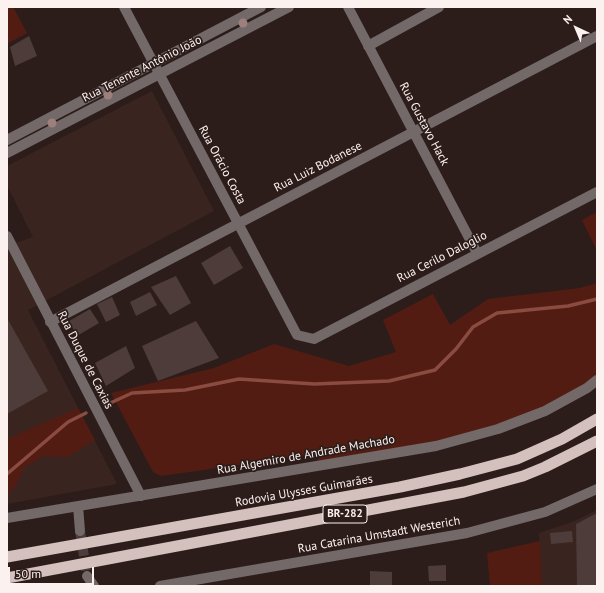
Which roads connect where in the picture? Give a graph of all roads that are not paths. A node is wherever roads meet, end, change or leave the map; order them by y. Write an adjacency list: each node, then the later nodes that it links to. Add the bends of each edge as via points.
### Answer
1 (124, 7): 12 (street, Rua Orácio Costa)
2 (261, 7): 8 (street, Rua Tenente Antônio João)
3 (265, 7): 7 (street)
4 (289, 7): 7 (street, Rua Tenente Antônio João)
5 (348, 7): 11 (street, Rua Gustavo Hack)
6 (439, 7): 11 (street)
7 (270, 17): 10 (street, Rua Tenente Antônio João)
8 (216, 30): 10 (street); 12 (street, Rua Tenente Antônio João)
9 (597, 36): 17 (street, Rua Luiz Bodanese)
10 (223, 41): 13 (street, Rua Tenente Antônio João)
11 (368, 46): 17 (street, Rua Gustavo Hack)
12 (154, 63): 13 (street, Rua Orácio Costa); 14 (street, Rua Tenente Antônio João)
13 (159, 74): 15 (street, Rua Tenente Antônio João); 22 (street, Rua Orácio Costa)
14 (89, 97): 15 (street); 16 (street, Rua Tenente Antônio João)
15 (95, 107): 18 (street, Rua Tenente Antônio João)
16 (36, 125): 18 (street); 19 (street, Rua Tenente Antônio João)
17 (413, 132): 22 (street, Rua Luiz Bodanese); 24 (street, Rua Gustavo Hack)
18 (41, 135): 20 (street, Rua Tenente Antônio João)
19 (7, 140)
20 (7, 153)
21 (597, 192): 24 (street, Rua Cerilo Daloglio)
22 (238, 222): 25 (street, Rua Luiz Bodanese); 26 (street, Rua Orácio Costa)
23 (7, 236): 25 (street, Rua Duque de Caxias)
24 (477, 253): 26 (street, Rua Cerilo Daloglio, via 314,339)
25 (50, 322): 31 (street, Rua Duque de Caxias)
26 (297, 335)
27 (597, 380): 31 (street, Rua Algemiro de Andrade Machado, via 545,411 498,429 436,446)
28 (597, 420): 35 (highway, Rodovia Ulysses Guimarães / BR-282, via 517,459 460,474)
29 (597, 441): 37 (highway, BR-282, via 523,476 464,492)
30 (597, 489): 38 (street, Rua Catarina Umstadt Westerich, via 545,512 467,533)
31 (141, 496): 32 (street, Rua Algemiro de Andrade Machado)
32 (78, 506): 33 (street, Rua Algemiro de Andrade Machado); 34 (street)
33 (7, 518)
34 (80, 531)
35 (7, 557)
36 (87, 576): 39 (street)
37 (7, 578)
38 (184, 584): 40 (street, Rua Catarina Umstadt Westerich)
39 (94, 586)
40 (160, 586)

